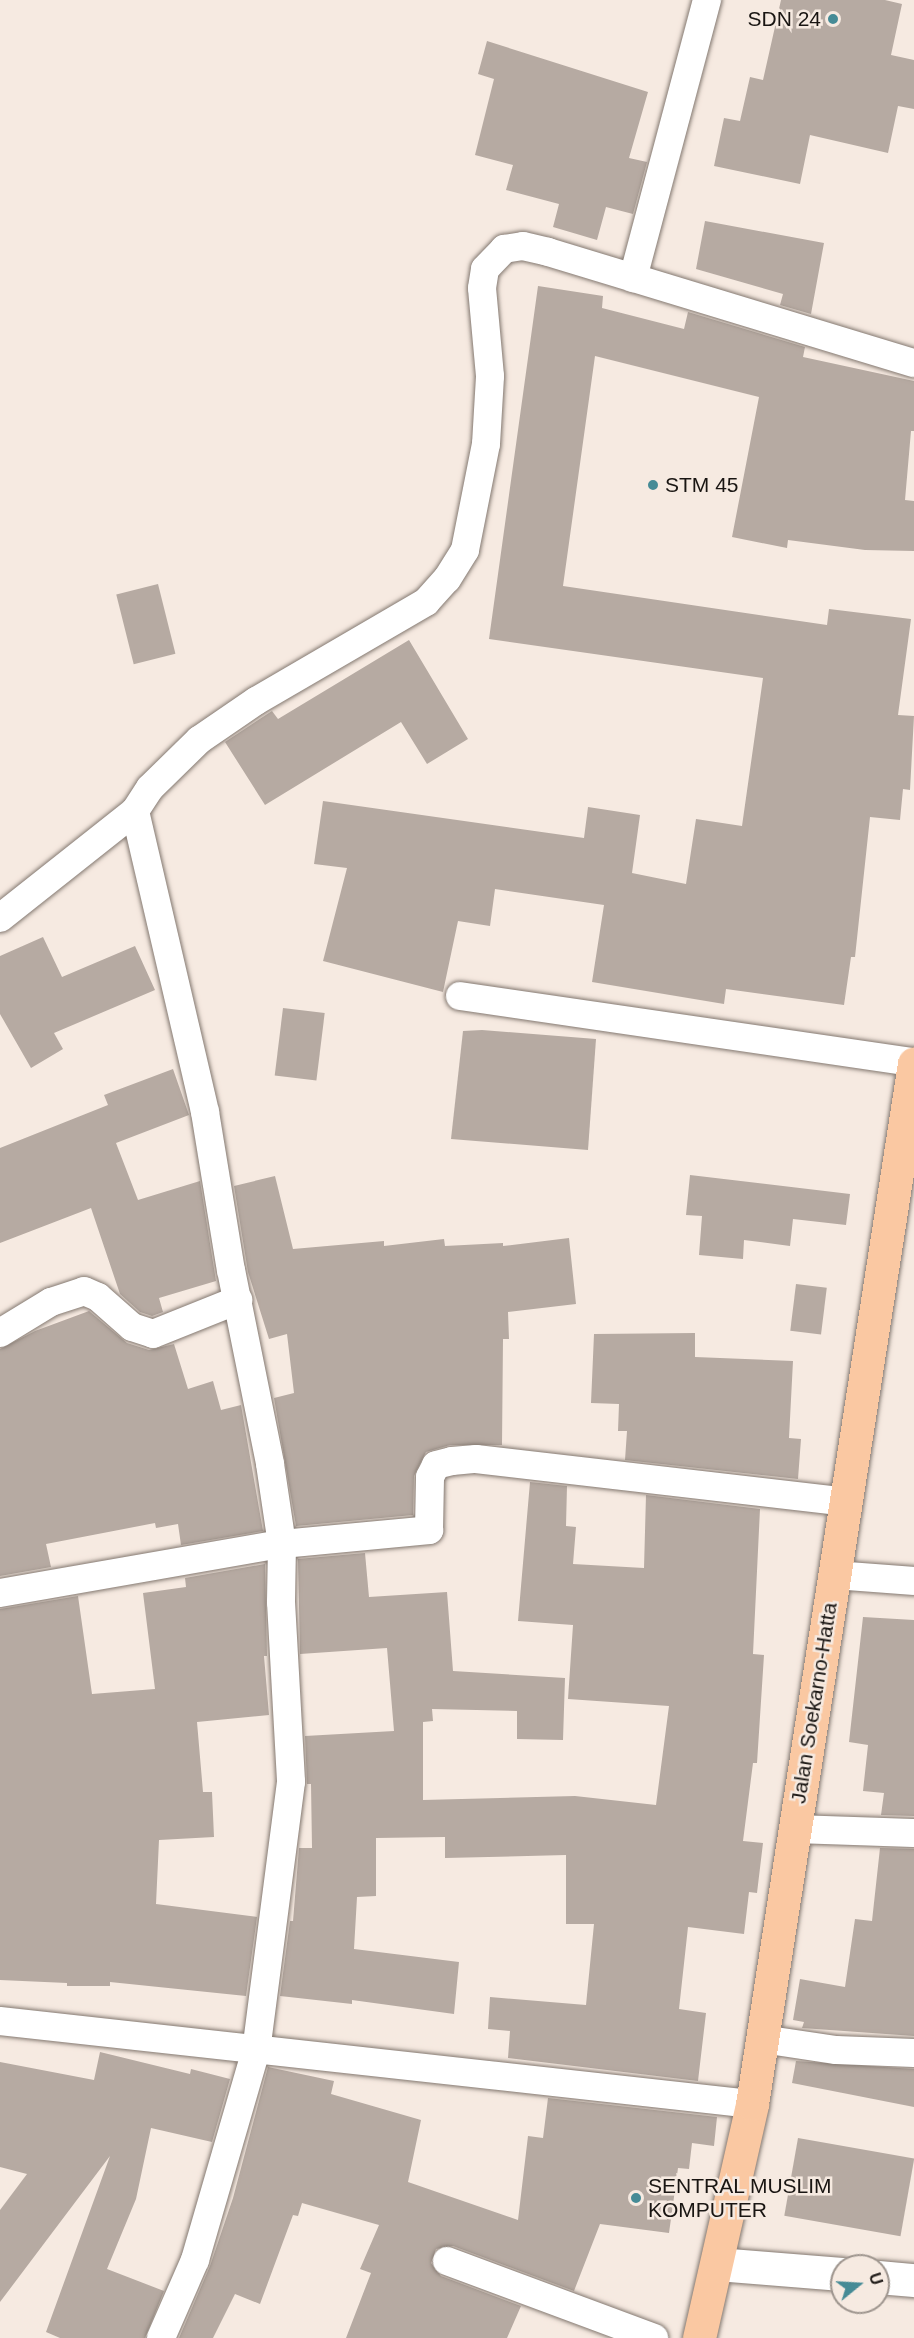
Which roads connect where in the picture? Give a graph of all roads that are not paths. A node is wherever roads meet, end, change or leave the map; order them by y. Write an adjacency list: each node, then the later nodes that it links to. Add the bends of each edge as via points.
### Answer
1 (707, 0): 2 (street)
2 (633, 278): 3 (street); 4 (street, via 523,246 504,249 493,257 485,269 482,288 490,376 486,444 465,550 447,579 426,602 256,701 199,740 150,788)
3 (914, 363)
4 (135, 811): 5 (street); 8 (street, via 205,1112)
5 (0, 918)
6 (460, 996): 7 (street)
7 (914, 1063): 10 (highway, Jalan Soekarno-Hatta)
8 (238, 1300): 9 (street, via 153,1334 132,1327 98,1297 84,1291 51,1302); 11 (street)
9 (0, 1333)
10 (846, 1502): 11 (street, via 487,1460 452,1461 436,1465 430,1477 429,1530); 12 (highway, Jalan Soekarno-Hatta)
11 (282, 1544): 14 (street); 19 (street, via 281,1602 291,1782)
12 (834, 1575): 13 (street); 15 (highway, Jalan Soekarno-Hatta)
13 (914, 1581)
14 (0, 1593)
15 (794, 1829): 16 (street); 18 (highway, Jalan Soekarno-Hatta)
16 (914, 1833)
17 (0, 2021): 19 (street)
18 (762, 2039): 20 (street, via 836,2050); 21 (highway, Jalan Soekarno-Hatta)
19 (256, 2050): 21 (street); 27 (street, via 195,2260)
20 (914, 2053)
21 (752, 2104): 23 (highway, Jalan Soekarno-Hatta)
22 (447, 2260): 28 (street)
23 (717, 2264): 24 (street); 29 (highway, Jalan Soekarno-Hatta)
24 (830, 2273)
25 (890, 2278): 26 (street)
26 (914, 2280)
27 (161, 2338)
28 (654, 2338)
29 (699, 2338)

